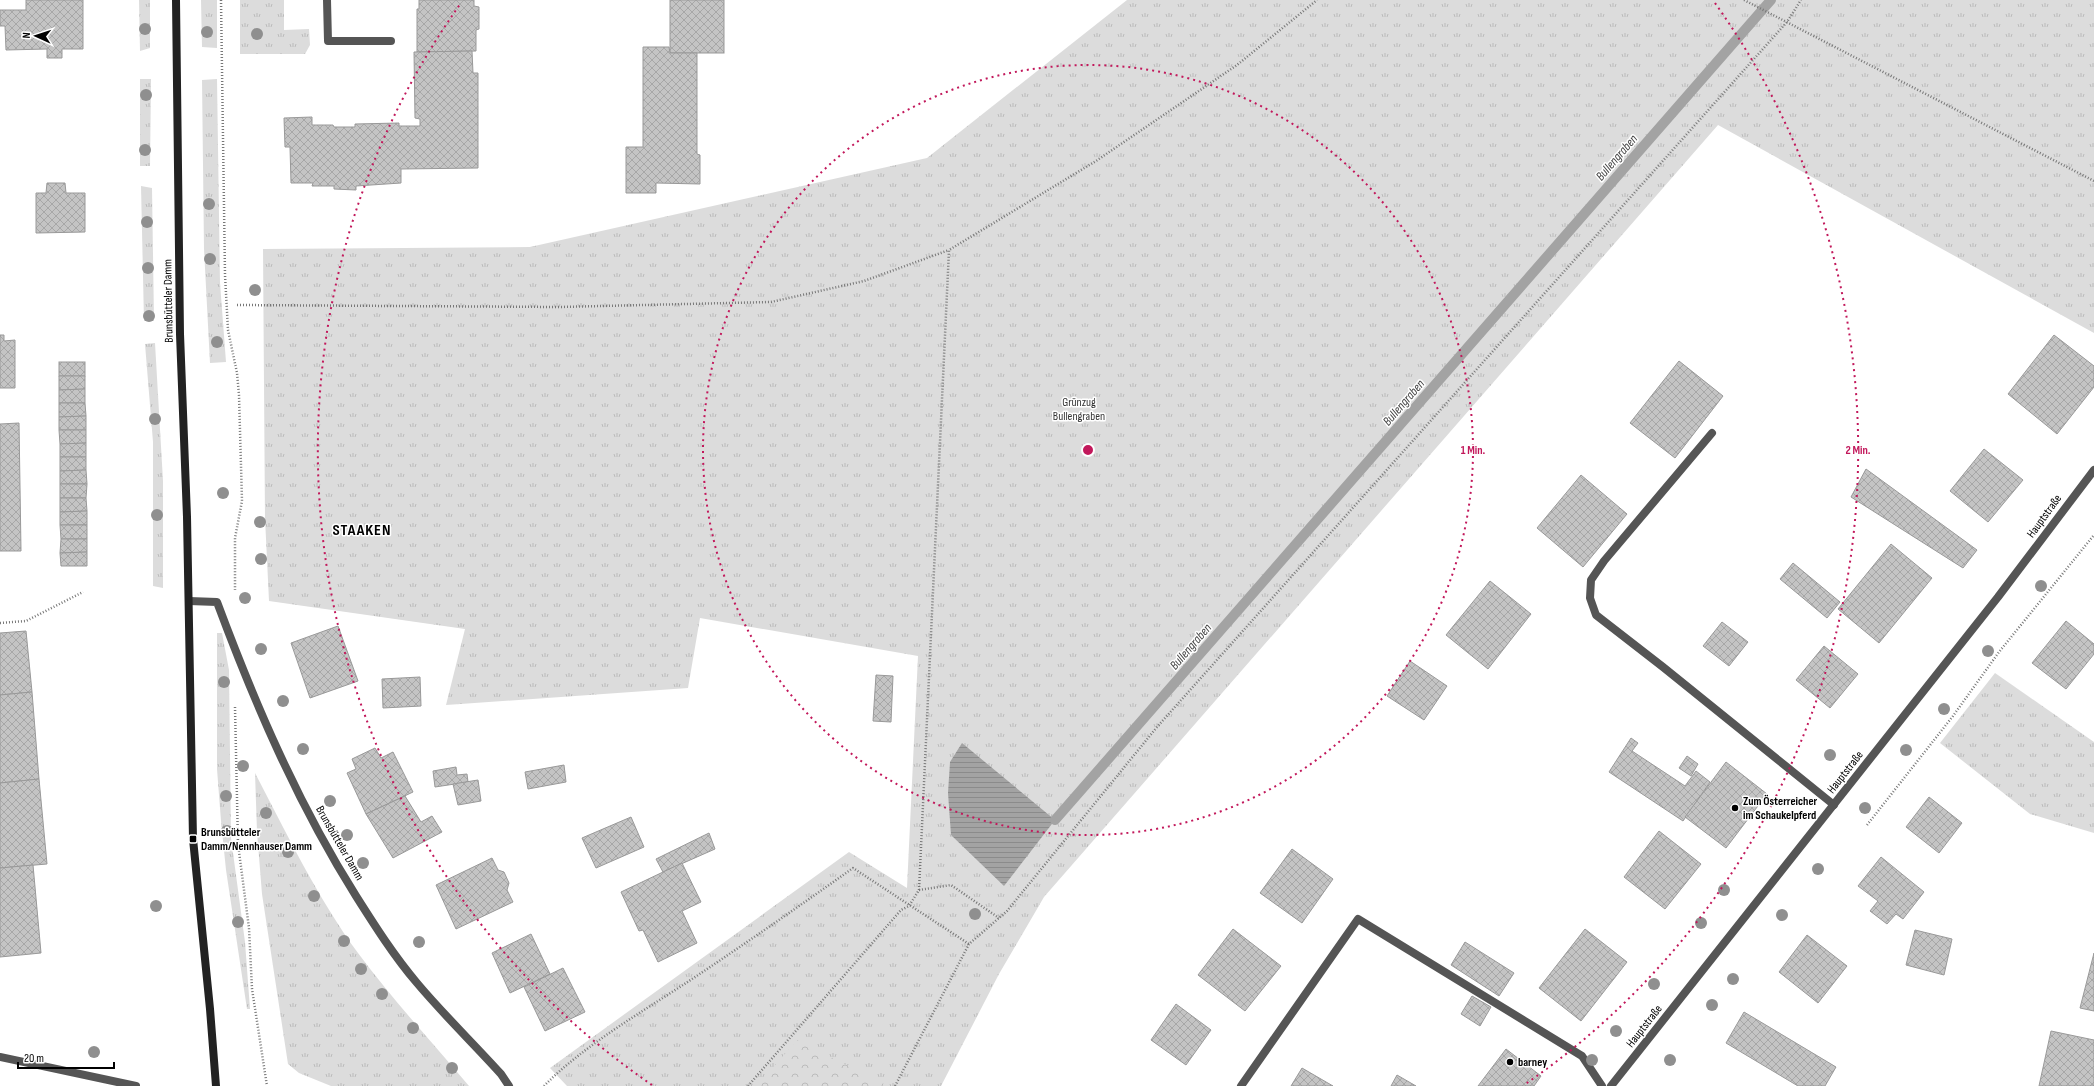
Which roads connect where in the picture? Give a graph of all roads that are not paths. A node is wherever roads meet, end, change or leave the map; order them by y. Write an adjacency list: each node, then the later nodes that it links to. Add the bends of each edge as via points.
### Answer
1 (176, 0): 6 (main road, Brunsbütteler Damm, via 180,334)
2 (327, 0): 3 (street, via 328,41)
3 (391, 40)
4 (1712, 433): 7 (street, via 1604,561 1591,580 1590,598 1596,615)
5 (2094, 470): 7 (street, Hauptstraße, via 1998,598)
6 (189, 602): 10 (main road, Brunsbütteler Damm, via 194,838); 11 (street, Brunsbütteler Damm, via 217,602 244,673 286,769 332,857 375,926 417,983 501,1074)
7 (1834, 805): 14 (street, Hauptstraße)
8 (0, 1057): 9 (street)
9 (136, 1086)
10 (216, 1086)
11 (509, 1086)
12 (1241, 1086): 13 (street, via 1358,919 1582,1056)
13 (1602, 1086)
14 (1611, 1086)

